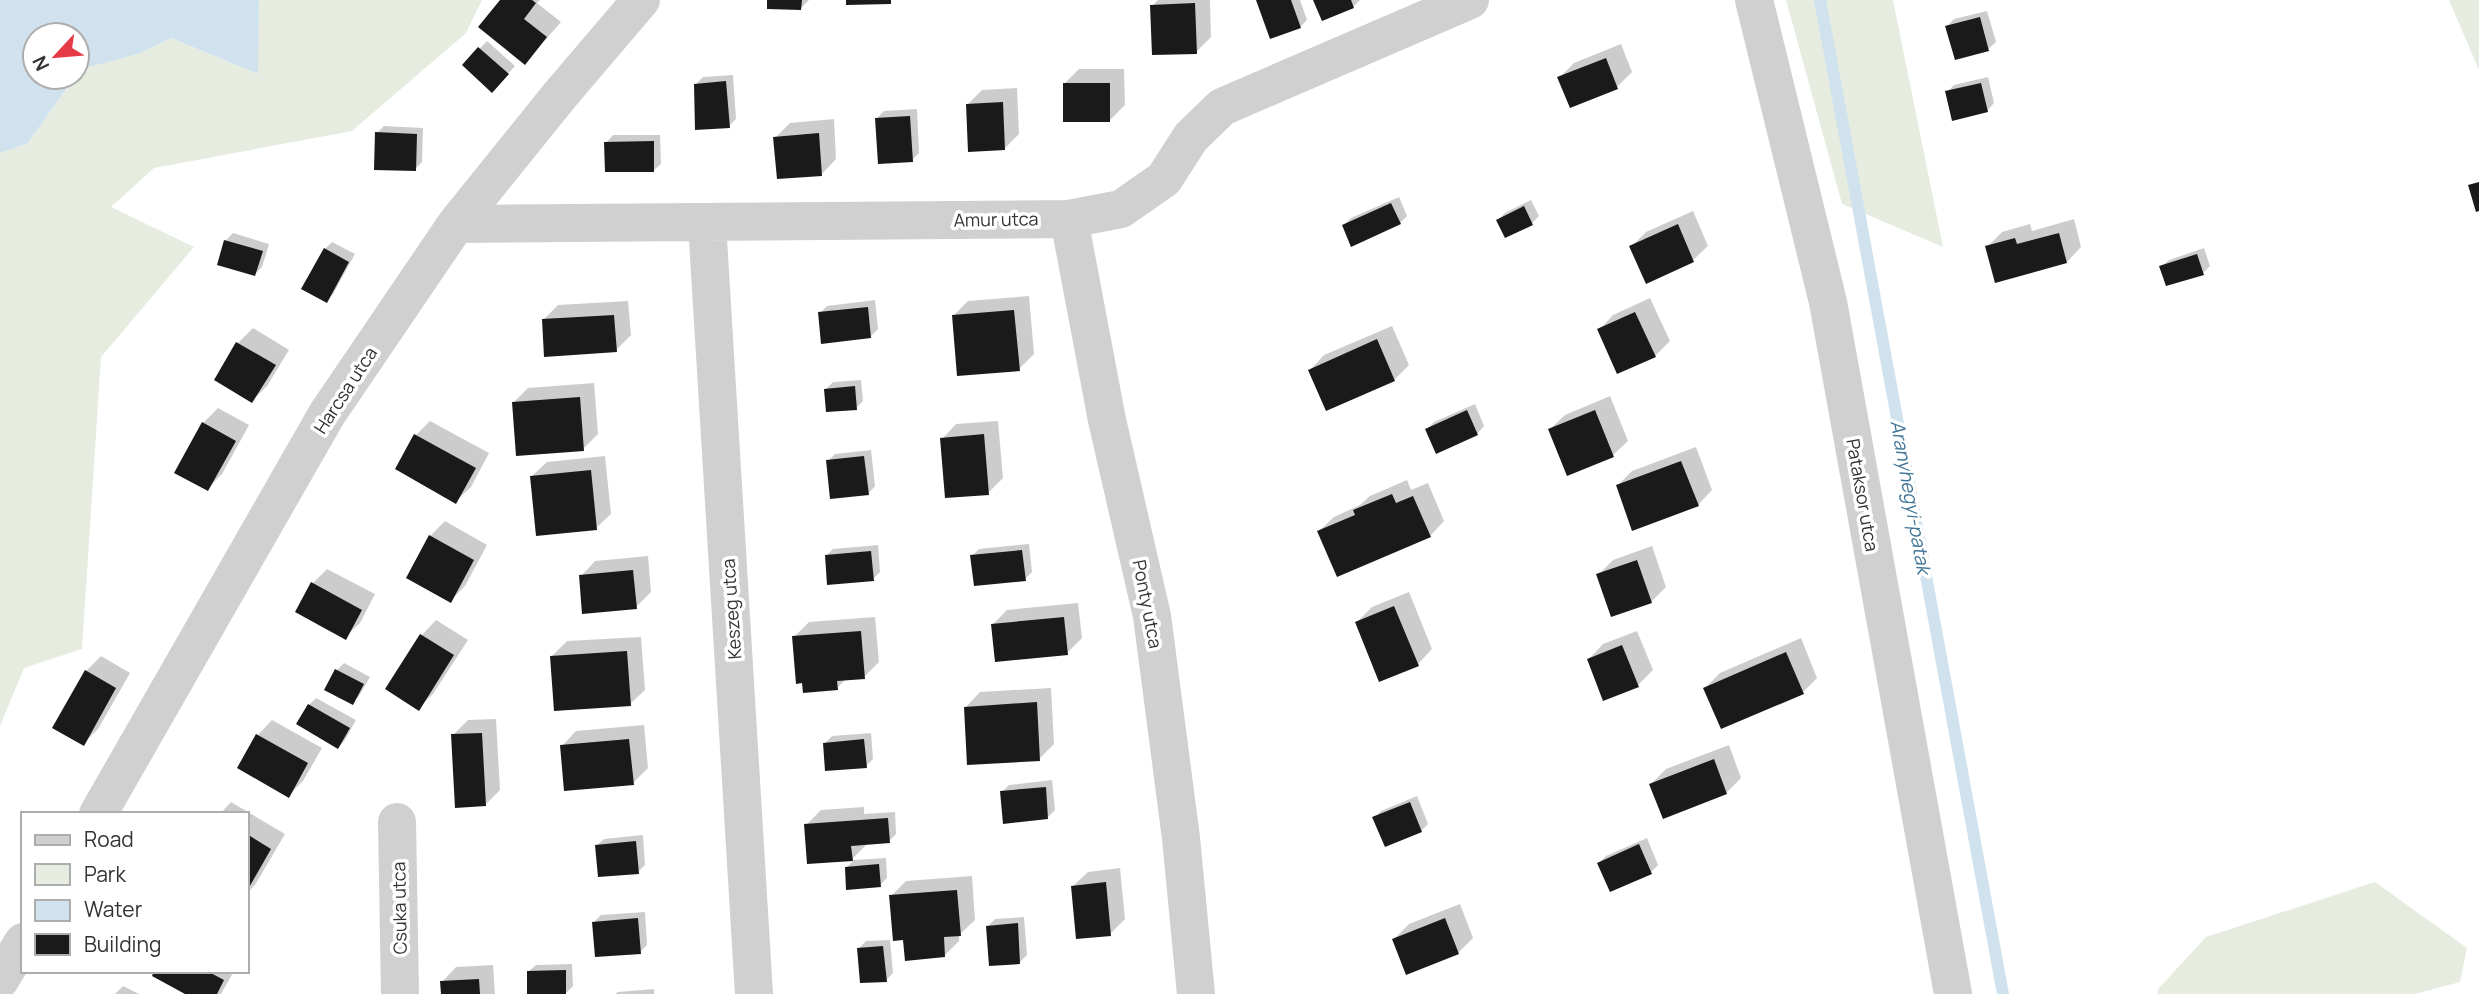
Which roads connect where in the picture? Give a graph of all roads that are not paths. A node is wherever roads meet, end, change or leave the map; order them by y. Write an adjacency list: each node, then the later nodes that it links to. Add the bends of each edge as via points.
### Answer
1 (642, 0): 6 (street, Harcsa utca)
2 (1470, 0): 4 (street, Amur utca, via 1222,107 1191,138 1164,179 1121,209)
3 (1755, 0): 14 (street, Pataksor utca, via 1828,302)
4 (1069, 219): 5 (street, Amur utca); 13 (street, Ponty utca, via 1107,420 1152,616)
5 (707, 223): 6 (street, Amur utca); 12 (street, Keszeg utca)
6 (456, 224): 7 (street, Harcsa utca, via 327,414)
7 (99, 812)
8 (397, 822): 11 (street, Csuka utca)
9 (21, 945): 10 (street)
10 (0, 979)
11 (401, 994)
12 (754, 994)
13 (1196, 994)
14 (1954, 994)

